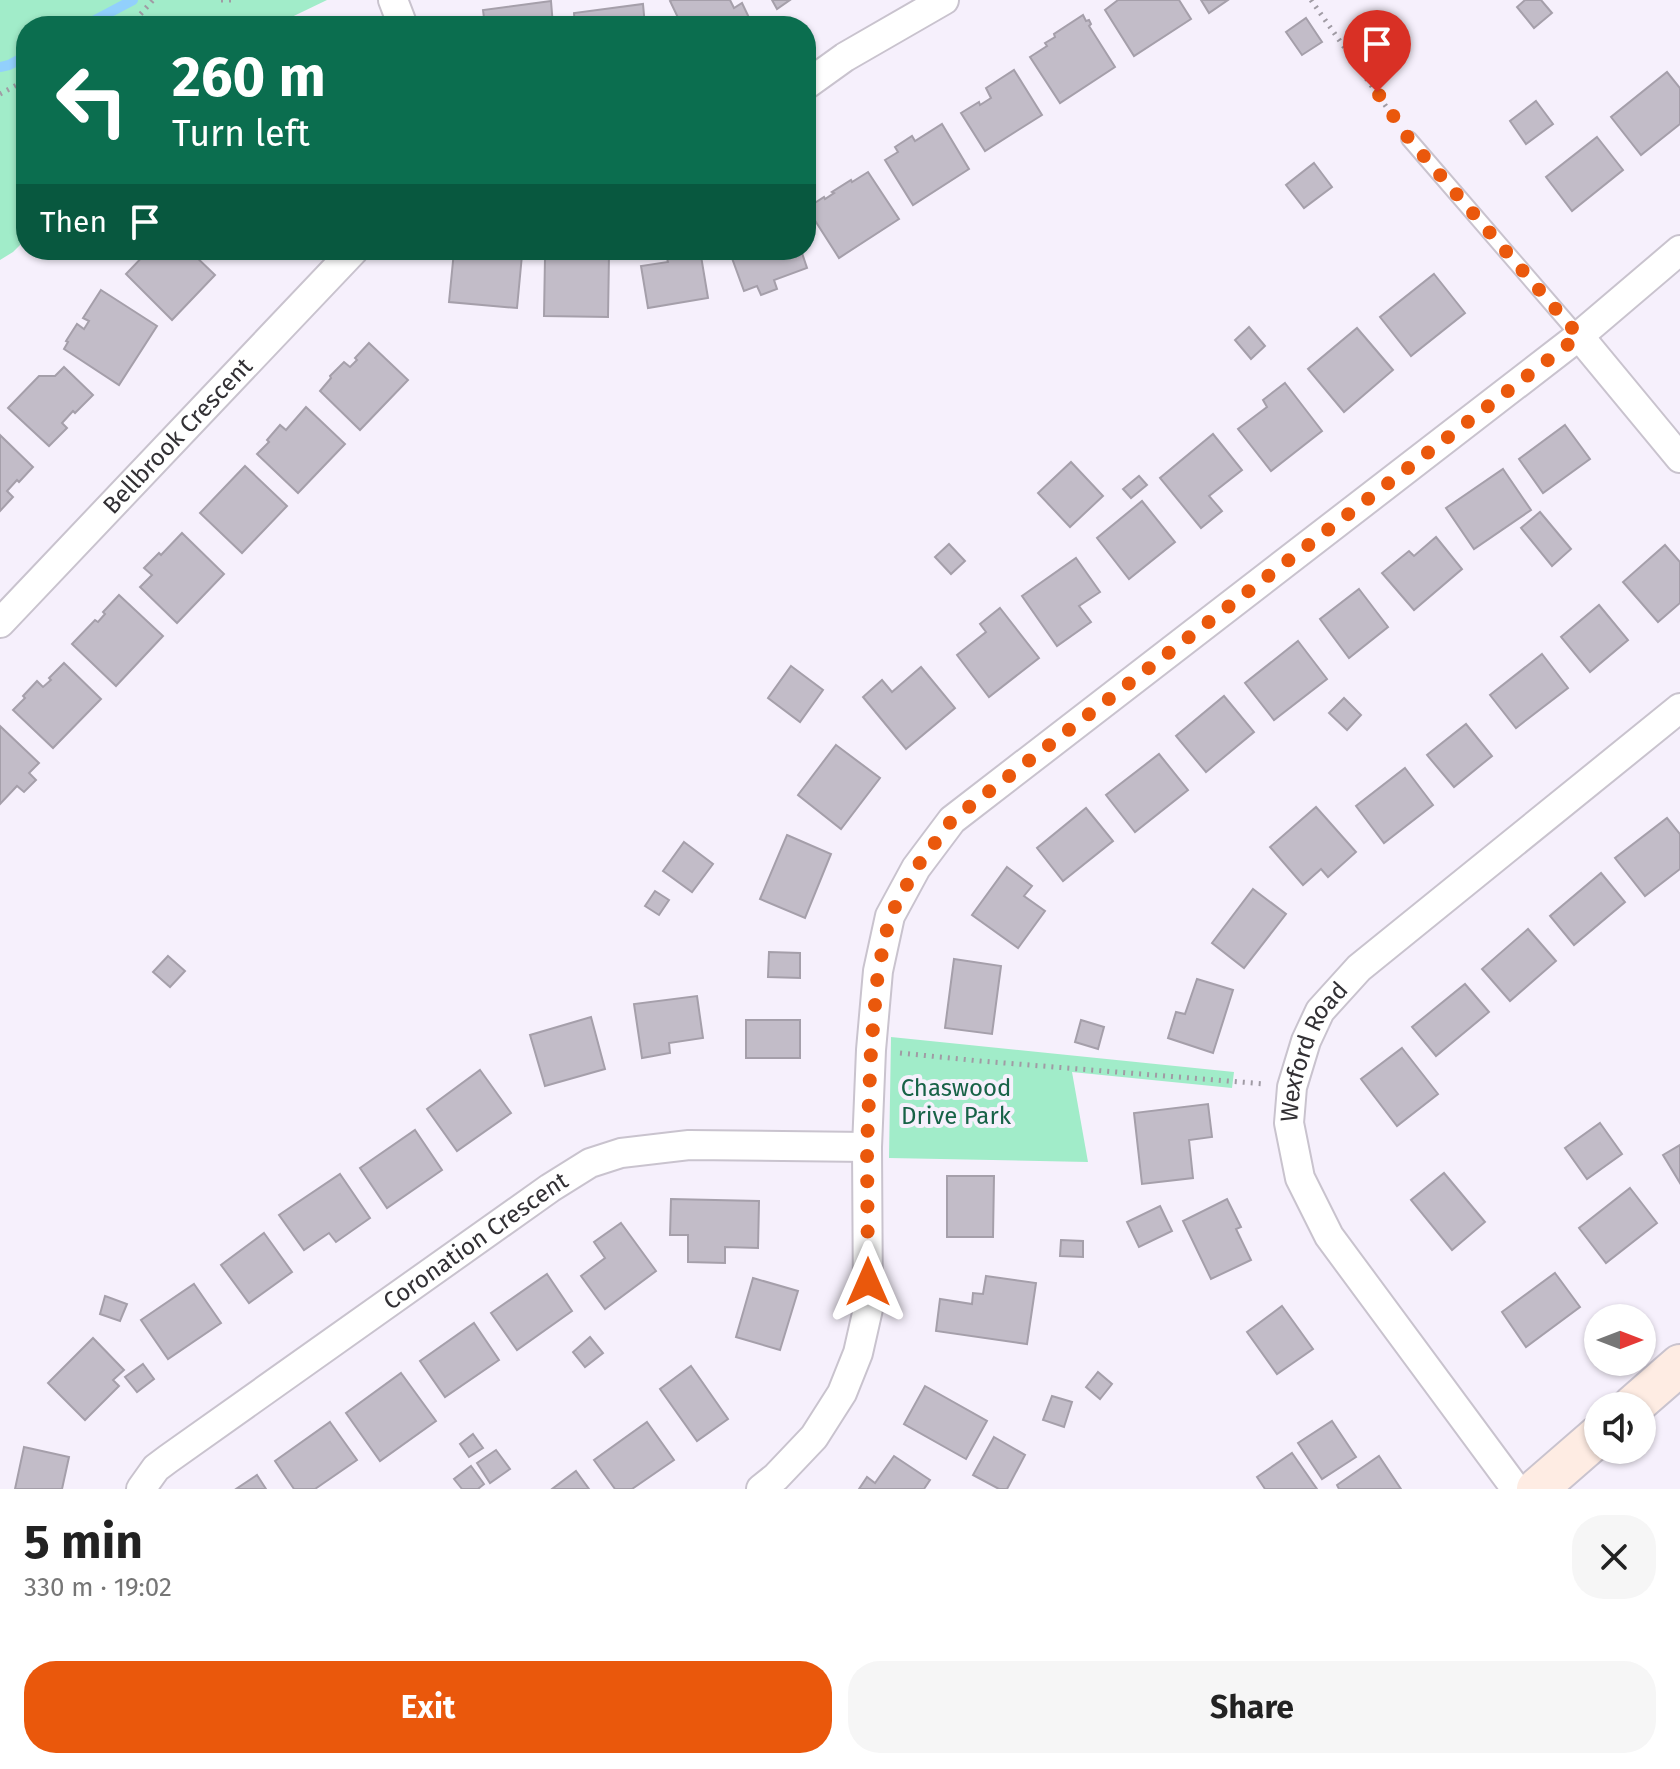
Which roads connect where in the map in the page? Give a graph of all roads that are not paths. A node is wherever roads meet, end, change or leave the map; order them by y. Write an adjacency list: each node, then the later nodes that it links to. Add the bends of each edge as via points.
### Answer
1 (944, 0): 2 (street)
2 (816, 78)
3 (1409, 139): 6 (lane)
4 (1680, 250): 6 (street)
5 (345, 260): 8 (street, Bellbrook Crescent)
6 (1579, 336): 7 (street); 10 (street, via 952,820 916,868 890,916 878,971)
7 (1680, 458)
8 (0, 623)
9 (1680, 708): 16 (street, Wexford Road, via 1359,968 1320,1011 1292,1087 1289,1123 1300,1178 1329,1236)
10 (867, 1147): 14 (street, Coronation Crescent, via 689,1145 621,1153 590,1163 168,1459); 15 (street, via 868,1309 858,1353 842,1393 814,1437)
11 (1680, 1365): 12 (street)
12 (1649, 1392)
13 (1584, 1448): 17 (street)
14 (141, 1489)
15 (761, 1489)
16 (1516, 1489)
17 (1537, 1489)

